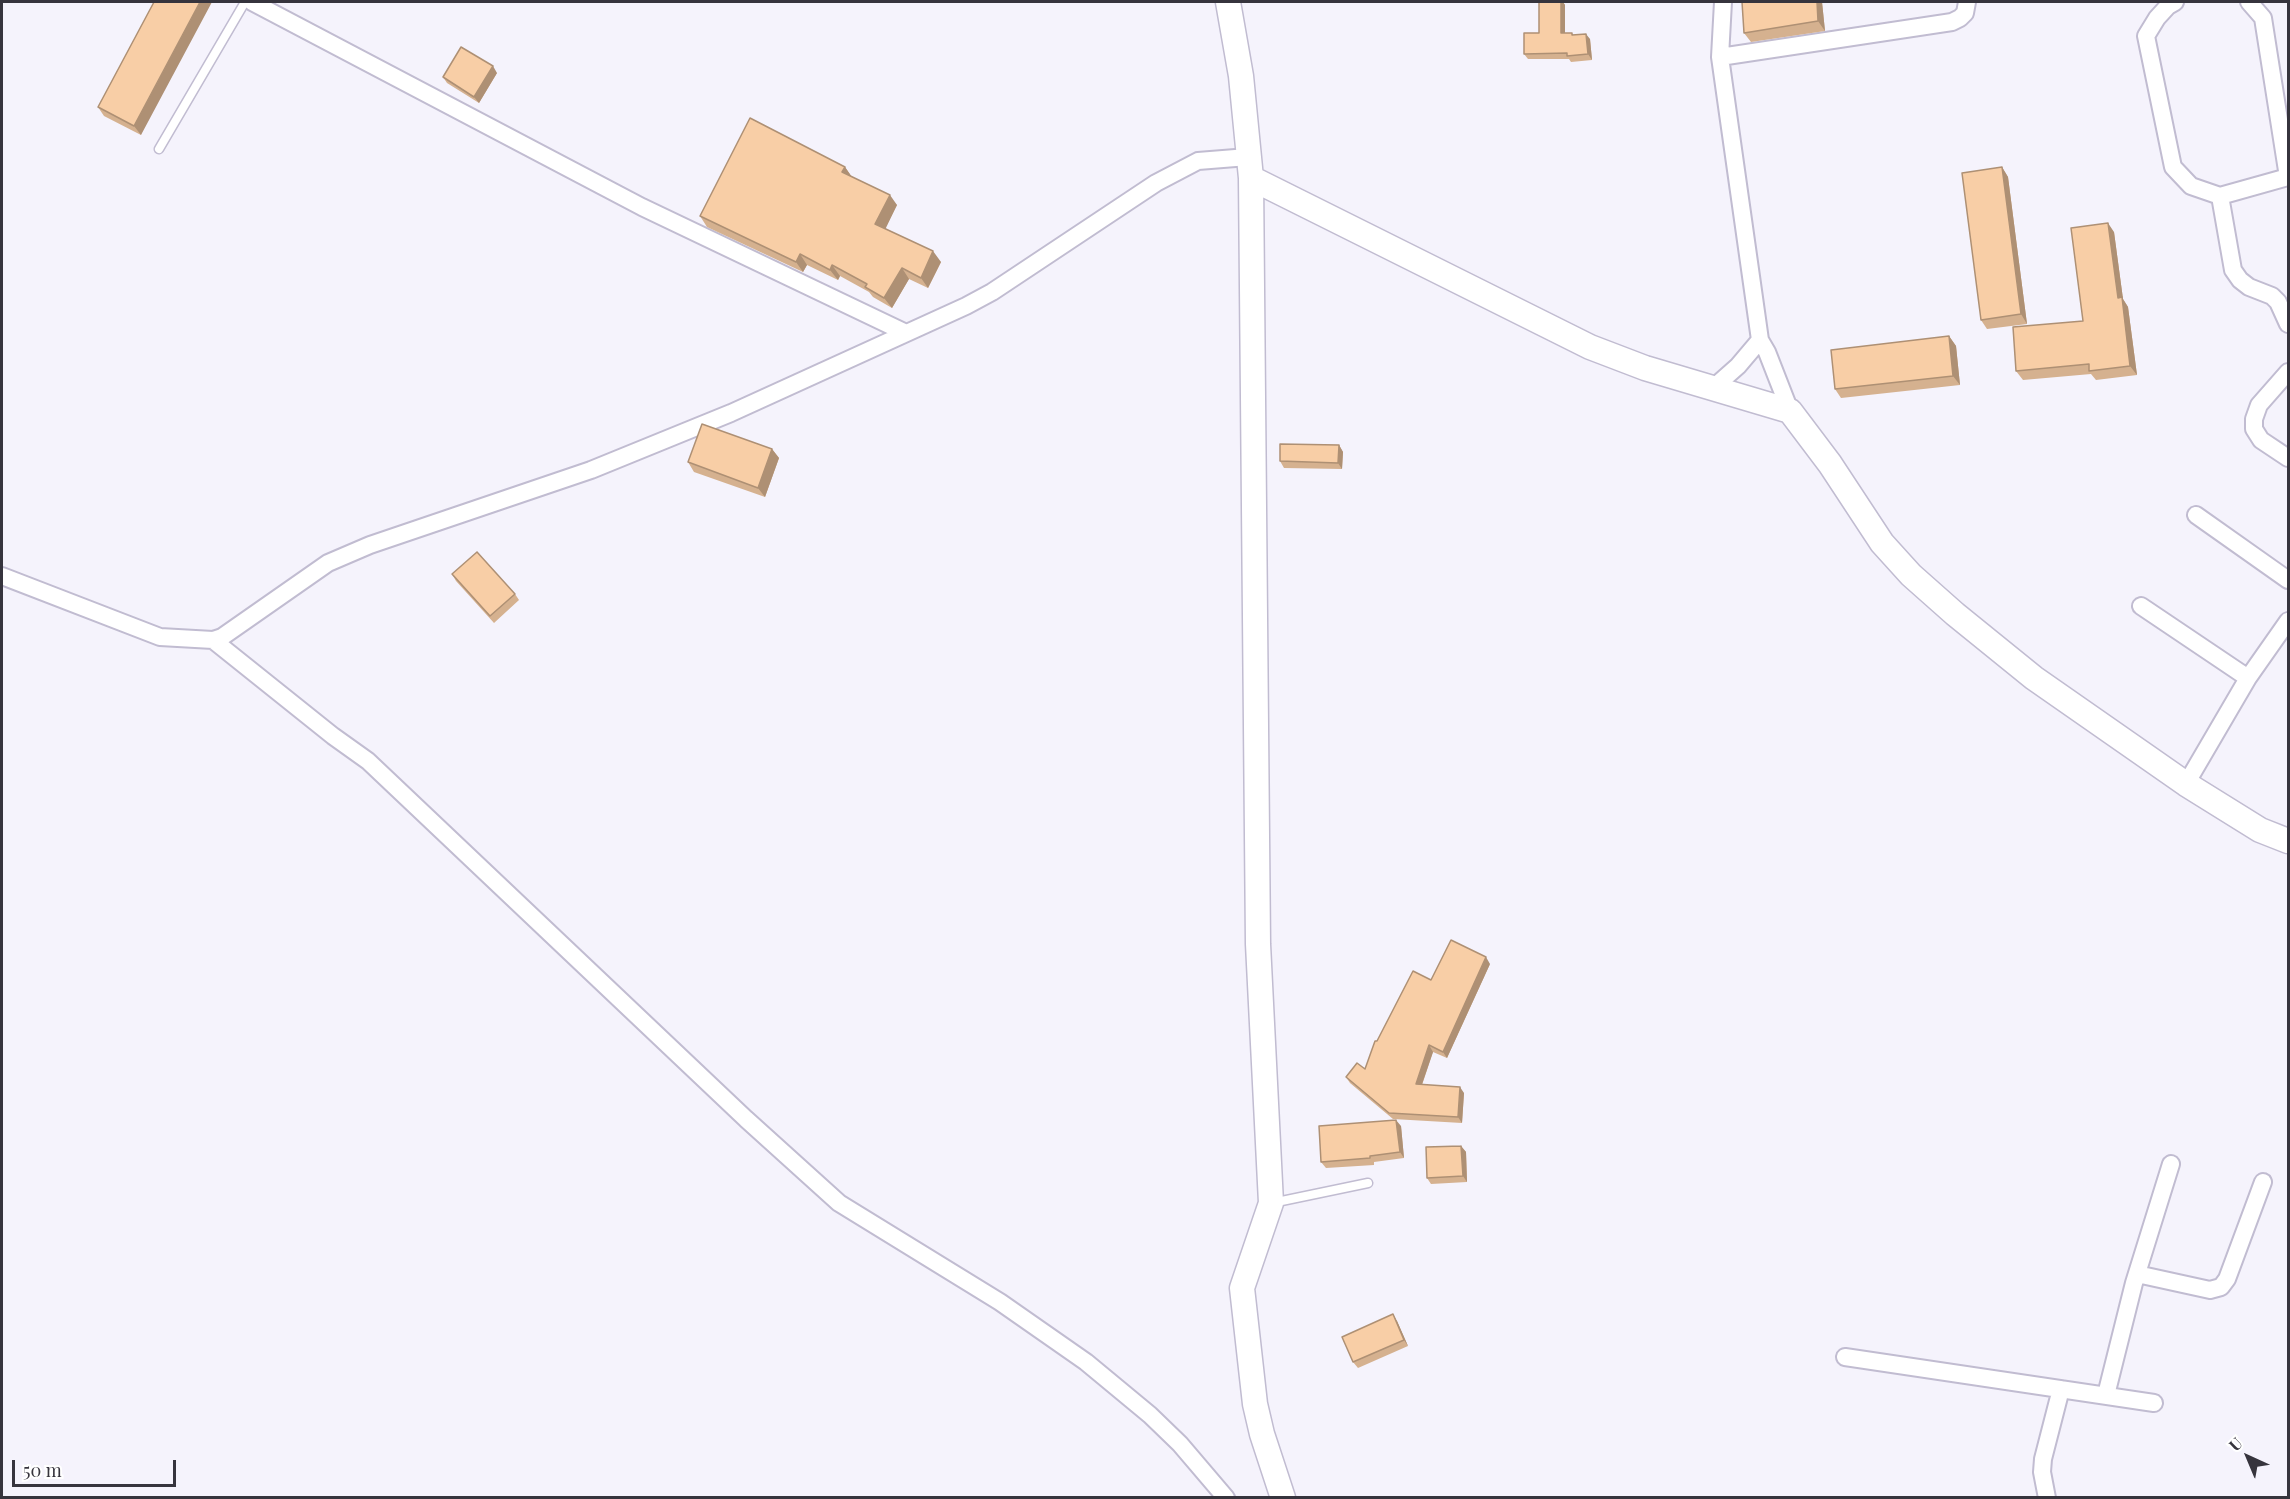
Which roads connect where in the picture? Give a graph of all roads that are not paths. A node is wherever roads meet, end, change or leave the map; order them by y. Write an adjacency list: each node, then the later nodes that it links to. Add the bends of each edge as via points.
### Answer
1 (245, 2): 9 (lane)
2 (252, 2): 14 (street, via 642,207)
3 (1228, 2): 10 (street, via 1241,76)
4 (1723, 2): 8 (street)
5 (1967, 2): 8 (street, via 1965,13 1952,22)
6 (2175, 2): 12 (street, via 2157,18 2146,36 2173,167 2191,186)
7 (2248, 2): 11 (street, via 2263,18)
8 (1720, 57): 15 (street)
9 (159, 149)
10 (1250, 168): 14 (street, via 1198,161 1156,183 992,292); 17 (street, via 1590,347); 32 (street, via 1258,944)
11 (2288, 177): 12 (street)
12 (2220, 196): 13 (street, via 2233,270 2249,287 2272,296)
13 (2289, 324)
14 (906, 333): 25 (street, via 731,413 591,470 347,554)
15 (1760, 340): 17 (street); 18 (street)
16 (2289, 372): 19 (street, via 2259,405 2254,429 2261,440)
17 (1712, 389): 18 (street)
18 (1790, 411): 27 (street, via 1882,543 1911,575 2034,678)
19 (2289, 458)
20 (2196, 515): 22 (street)
21 (2, 576): 25 (street, via 160,637)
22 (2289, 580)
23 (2141, 606): 26 (street)
24 (2289, 621): 26 (street)
25 (213, 640): 38 (street, via 368,761 839,1203 1018,1314 1086,1362 1158,1422)
26 (2248, 678): 27 (street)
27 (2186, 783): 28 (street, via 2260,830)
28 (2289, 841)
29 (2171, 1164): 33 (street)
30 (2263, 1182): 33 (street, via 2221,1287 2210,1290)
31 (1368, 1183): 32 (lane)
32 (1271, 1203): 39 (street, via 1242,1288 1255,1404)
33 (2137, 1274): 36 (street)
34 (1845, 1357): 35 (street)
35 (2061, 1389): 36 (street); 40 (street, via 2043,1459)
36 (2106, 1395): 37 (street)
37 (2154, 1402)
38 (1226, 1497)
39 (1283, 1497)
40 (2047, 1497)

